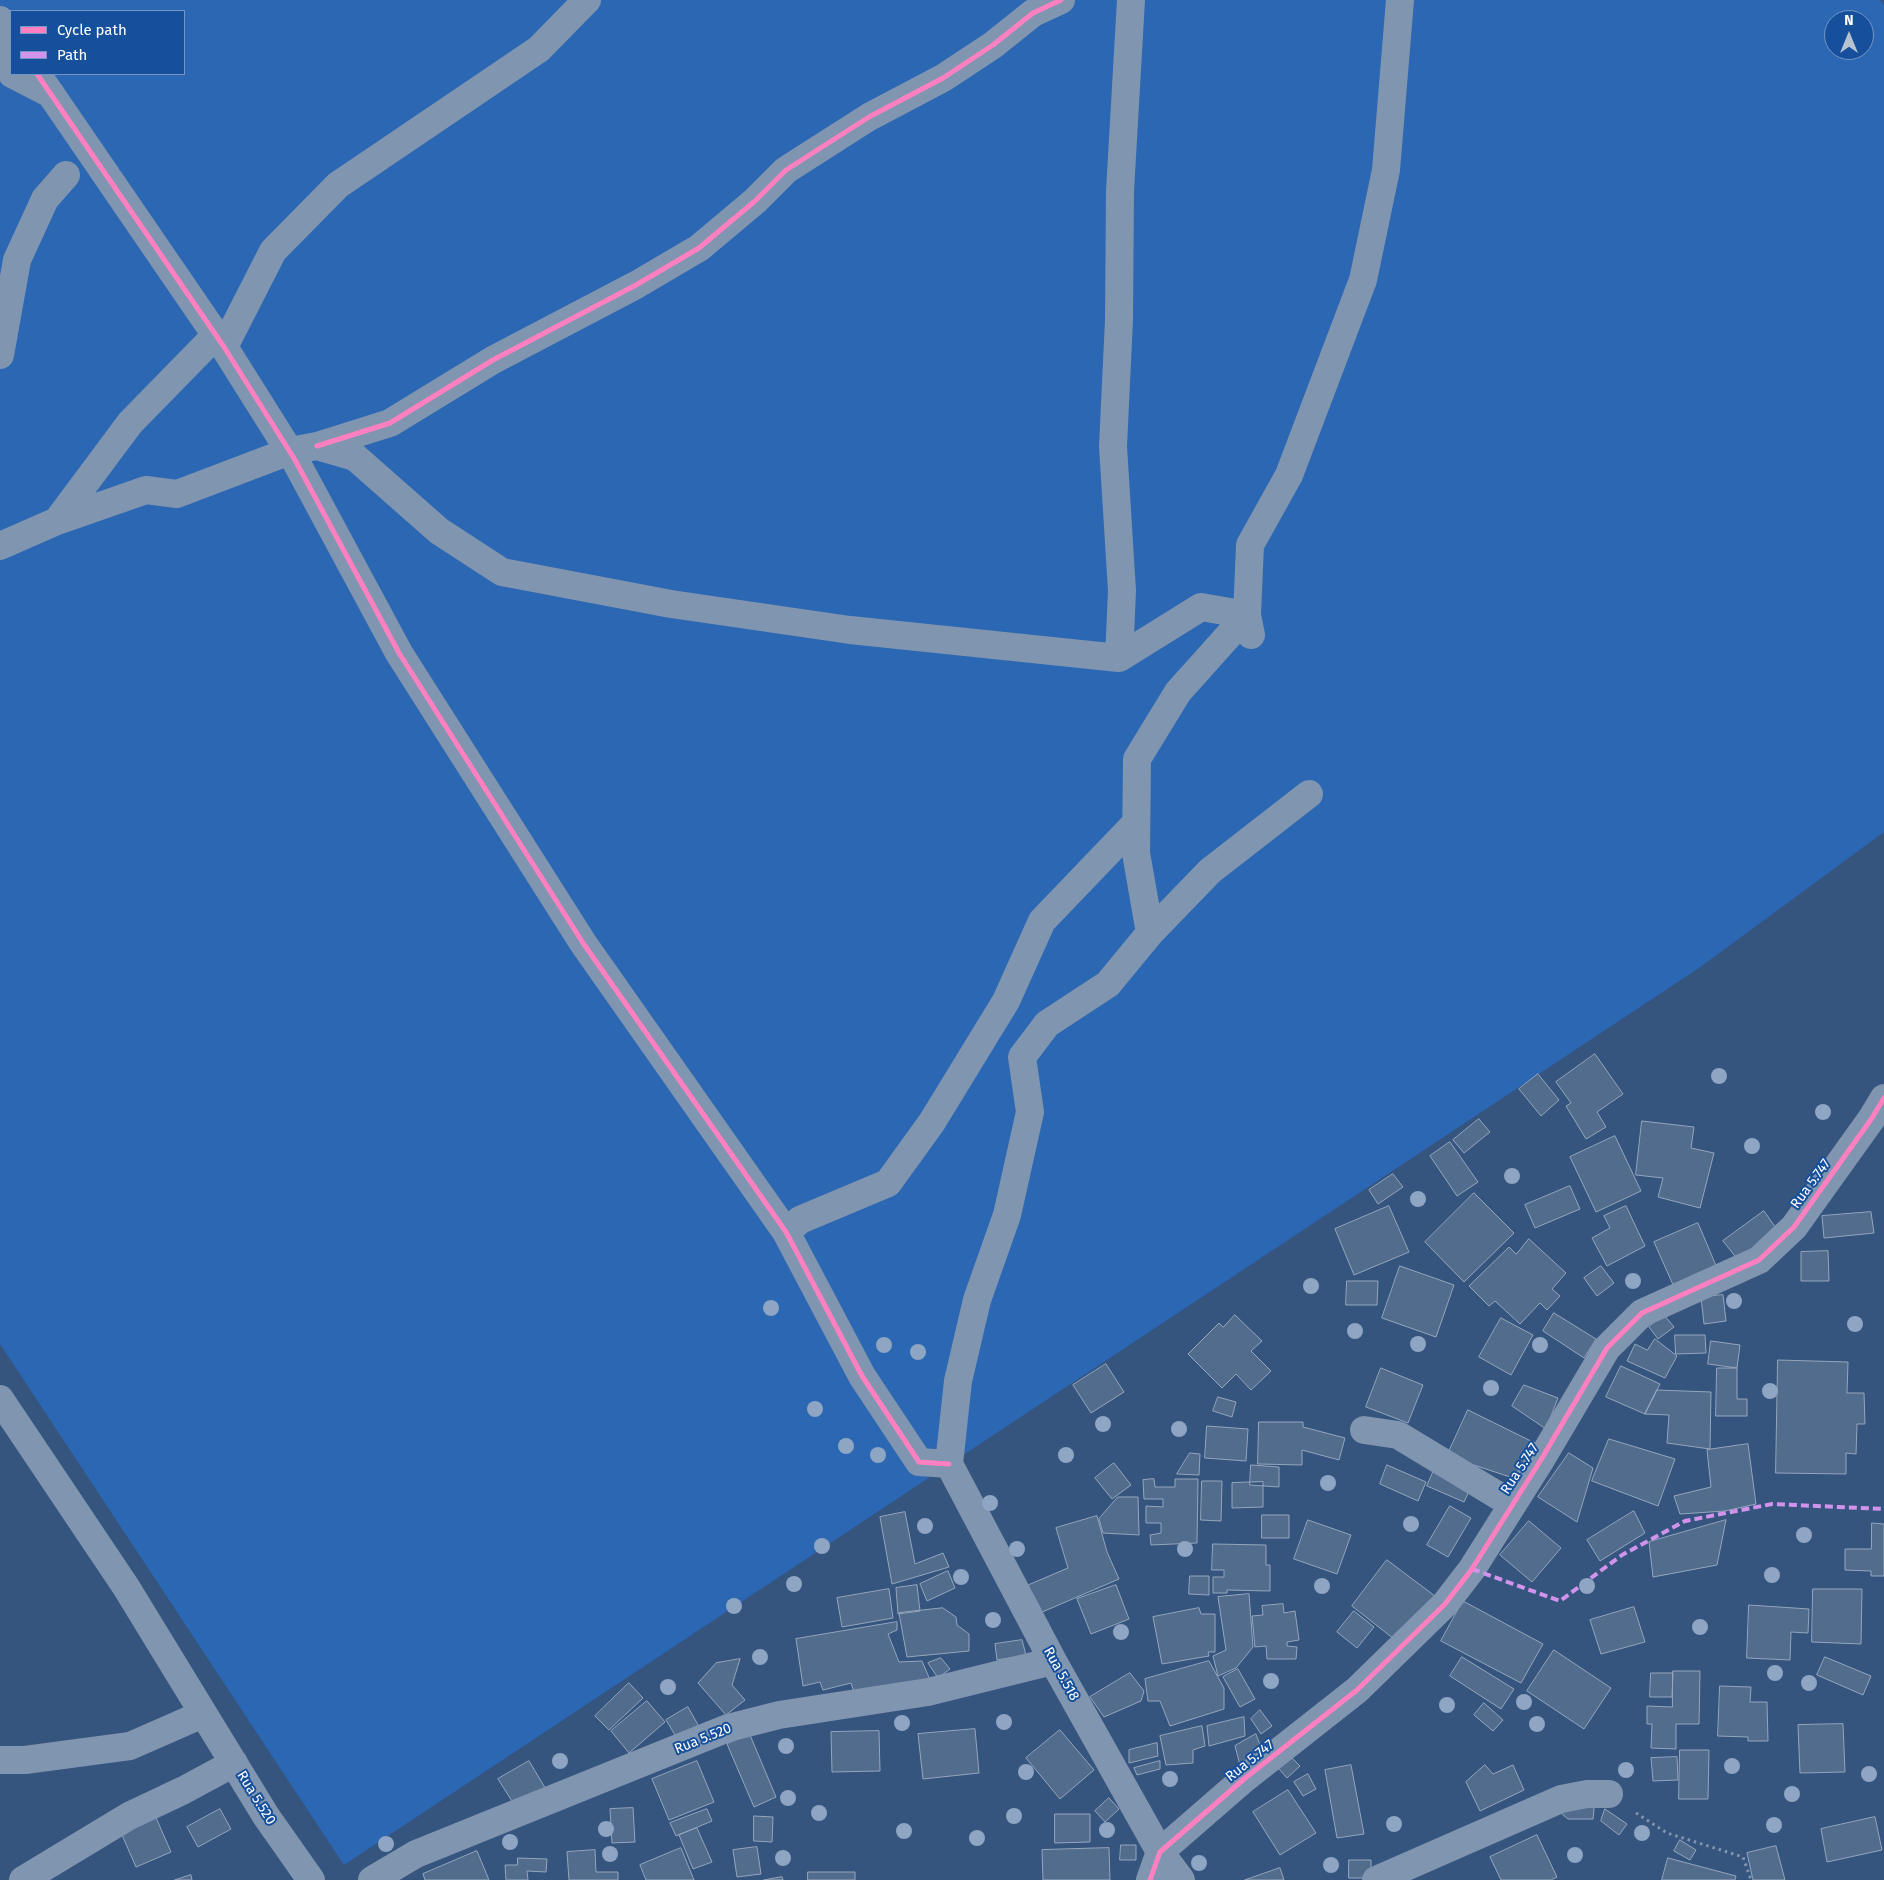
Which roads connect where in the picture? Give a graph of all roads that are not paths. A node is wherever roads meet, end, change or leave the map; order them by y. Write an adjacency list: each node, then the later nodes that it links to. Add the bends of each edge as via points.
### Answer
1 (588, 0): 12 (street, via 539,49 338,186 273,251)
2 (1061, 0): 14 (street, via 1033,13 993,45 943,78 869,117 786,170 699,248 493,360 390,423)
3 (1131, 0): 19 (street, via 1120,191 1119,320 1113,446 1122,591)
4 (1400, 0): 18 (street, via 1386,170 1363,280 1290,475 1250,545)
5 (0, 20): 6 (street)
6 (10, 35)
7 (0, 56): 8 (street)
8 (10, 70)
9 (18, 75): 10 (street)
10 (44, 84): 12 (street)
11 (66, 175): 13 (street, via 45,199 17,260)
12 (220, 341): 15 (street); 16 (street, via 130,423)
13 (0, 355)
14 (317, 446): 15 (street); 19 (street, via 355,457 439,531 502,572 671,604 850,630)
15 (290, 451): 16 (street, via 177,494 146,490); 24 (street, via 399,653 572,926)
16 (57, 521): 17 (street)
17 (0, 546)
18 (1249, 625): 19 (street, via 1200,607); 21 (street, via 1178,692 1137,759)
19 (1119, 658)
20 (1309, 794): 22 (street, via 1210,871)
21 (1136, 822): 22 (street, via 1136,853); 24 (street, via 1042,922 1006,1001 932,1122 888,1183 800,1220)
22 (1150, 934): 27 (street, via 1108,984 1047,1024 1022,1057 1030,1112 1007,1215 976,1300 958,1381)
23 (1884, 1098): 28 (street, Rua 5.747, via 1794,1227 1758,1260 1642,1313 1607,1348)
24 (786, 1232): 27 (street, via 862,1376 919,1462)
25 (0, 1399): 30 (street, Rua 5.520, via 126,1587)
26 (1364, 1430): 28 (street, via 1398,1435)
27 (949, 1464): 29 (street, Rua 5.518)
28 (1512, 1504): 34 (street, Rua 5.747, via 1472,1569 1445,1604 1357,1690 1244,1779)
29 (1054, 1661): 34 (street, Rua 5.518); 37 (street, Rua 5.520, via 928,1692 779,1715 728,1728 416,1854)
30 (203, 1714): 31 (street, via 130,1746 25,1760); 32 (street, Rua 5.520)
31 (0, 1760)
32 (234, 1763): 35 (street, via 129,1816); 36 (street, Rua 5.520)
33 (1609, 1794): 40 (street, via 1561,1799)
34 (1160, 1852): 38 (street); 39 (street, Rua 5.518)
35 (24, 1880)
36 (311, 1880)
37 (372, 1880)
38 (1150, 1880)
39 (1181, 1880)
40 (1376, 1880)

